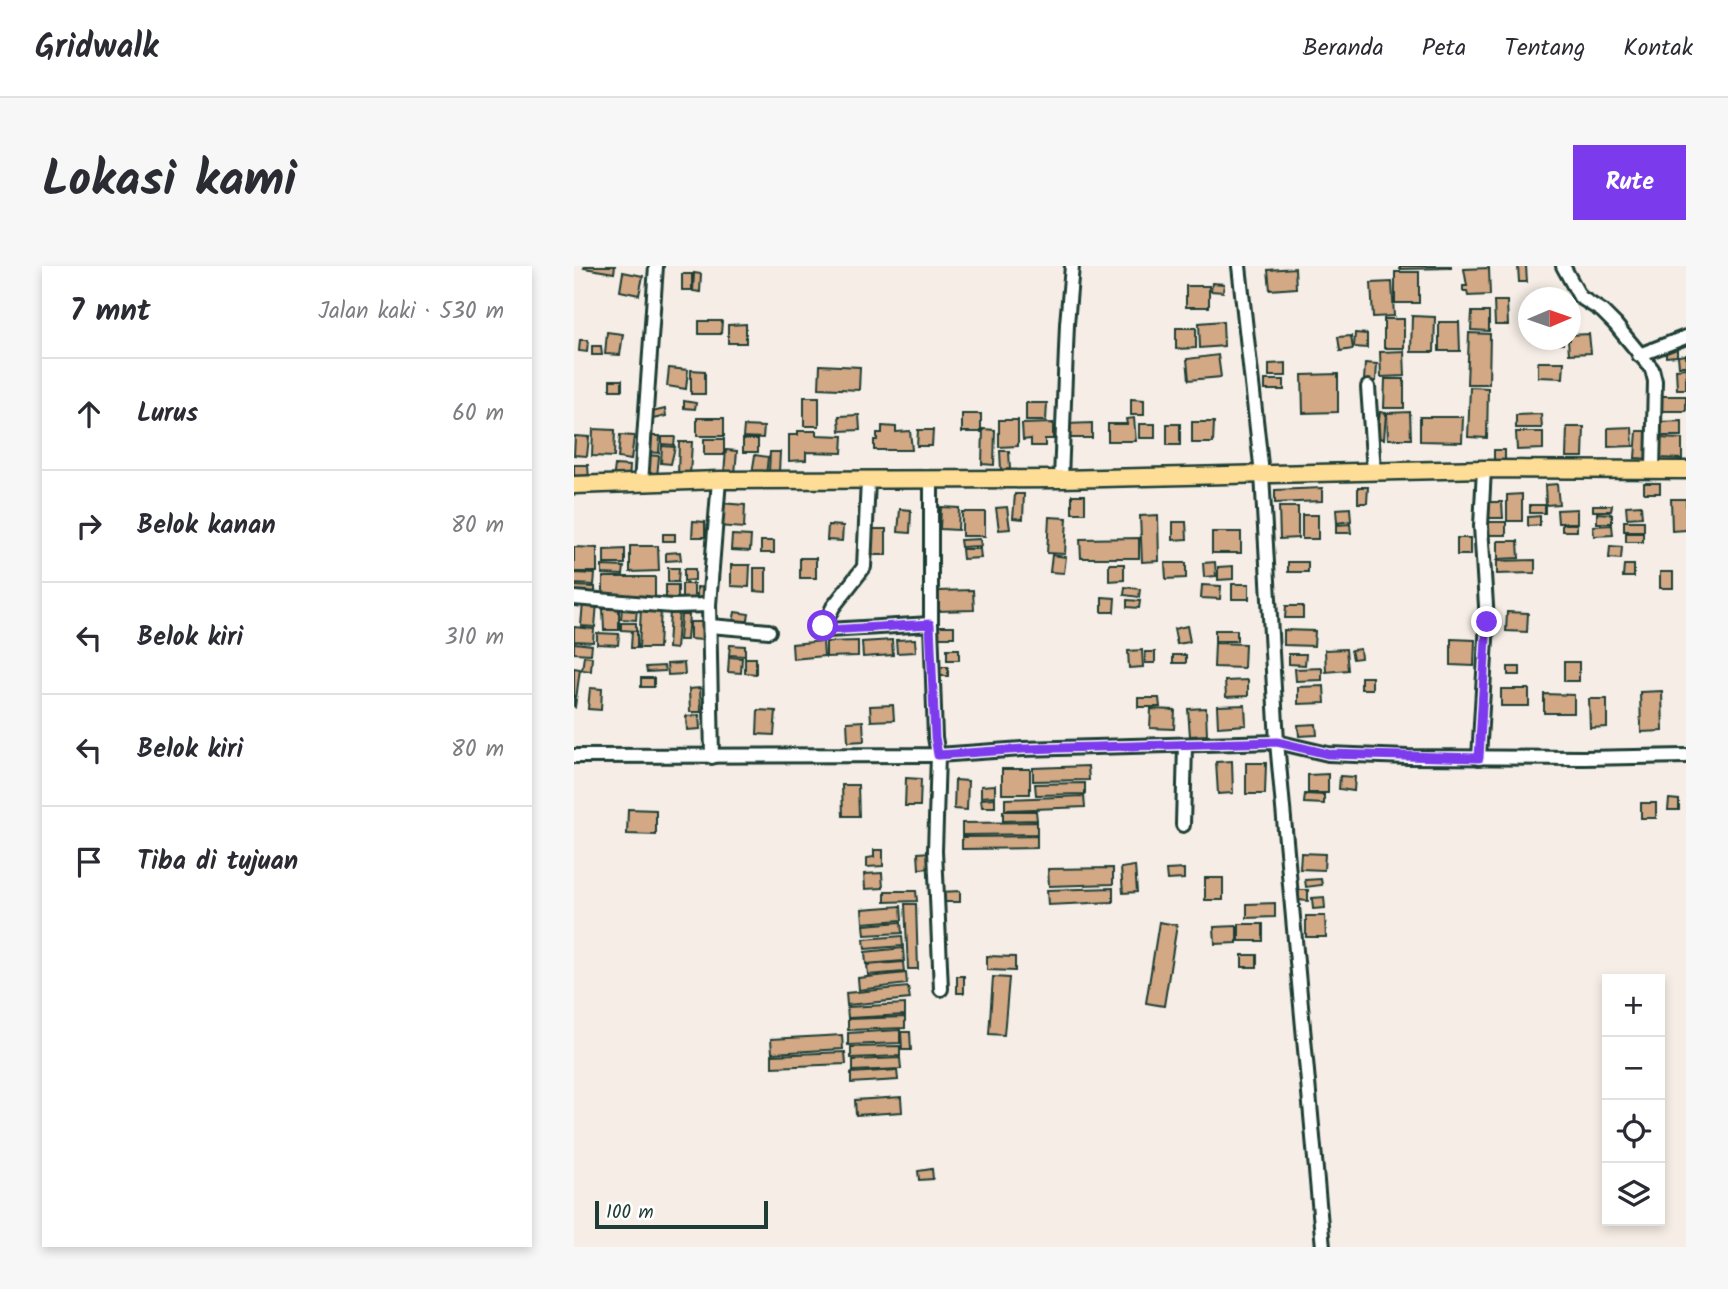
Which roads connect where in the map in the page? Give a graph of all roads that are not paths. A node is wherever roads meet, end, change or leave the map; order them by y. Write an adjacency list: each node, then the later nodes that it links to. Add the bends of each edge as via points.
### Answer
1 (656, 266): 17 (street)
2 (1072, 266): 13 (street)
3 (1240, 266): 12 (street)
4 (1563, 266): 6 (street, via 1580,297 1602,311)
5 (1686, 337): 6 (street)
6 (1639, 355): 9 (street, via 1654,374)
7 (1368, 387): 11 (street)
8 (1484, 469): 9 (main road); 11 (main road); 30 (street, via 1481,526 1487,622)
9 (1654, 470): 10 (main road)
10 (1686, 470)
11 (1374, 471): 12 (main road)
12 (1262, 474): 13 (main road); 24 (street)
13 (1061, 479): 16 (main road)
14 (719, 480): 15 (main road); 17 (main road); 20 (street)
15 (868, 480): 16 (main road); 21 (street, via 864,567 823,628)
16 (931, 480): 21 (street)
17 (641, 483): 18 (main road)
18 (574, 485)
19 (574, 598): 20 (street)
20 (709, 605): 22 (street)
21 (930, 624): 26 (street)
22 (710, 626): 23 (street); 29 (street)
23 (769, 631)
24 (1277, 742): 25 (street); 30 (street, via 1328,754); 33 (street)
25 (1185, 745): 26 (street); 31 (street)
26 (938, 755): 29 (street); 32 (street, via 935,850)
27 (574, 756): 29 (street)
28 (1686, 756): 30 (street)
29 (712, 757)
30 (1479, 758)
31 (1183, 825)
32 (941, 989)
33 (1323, 1247)

